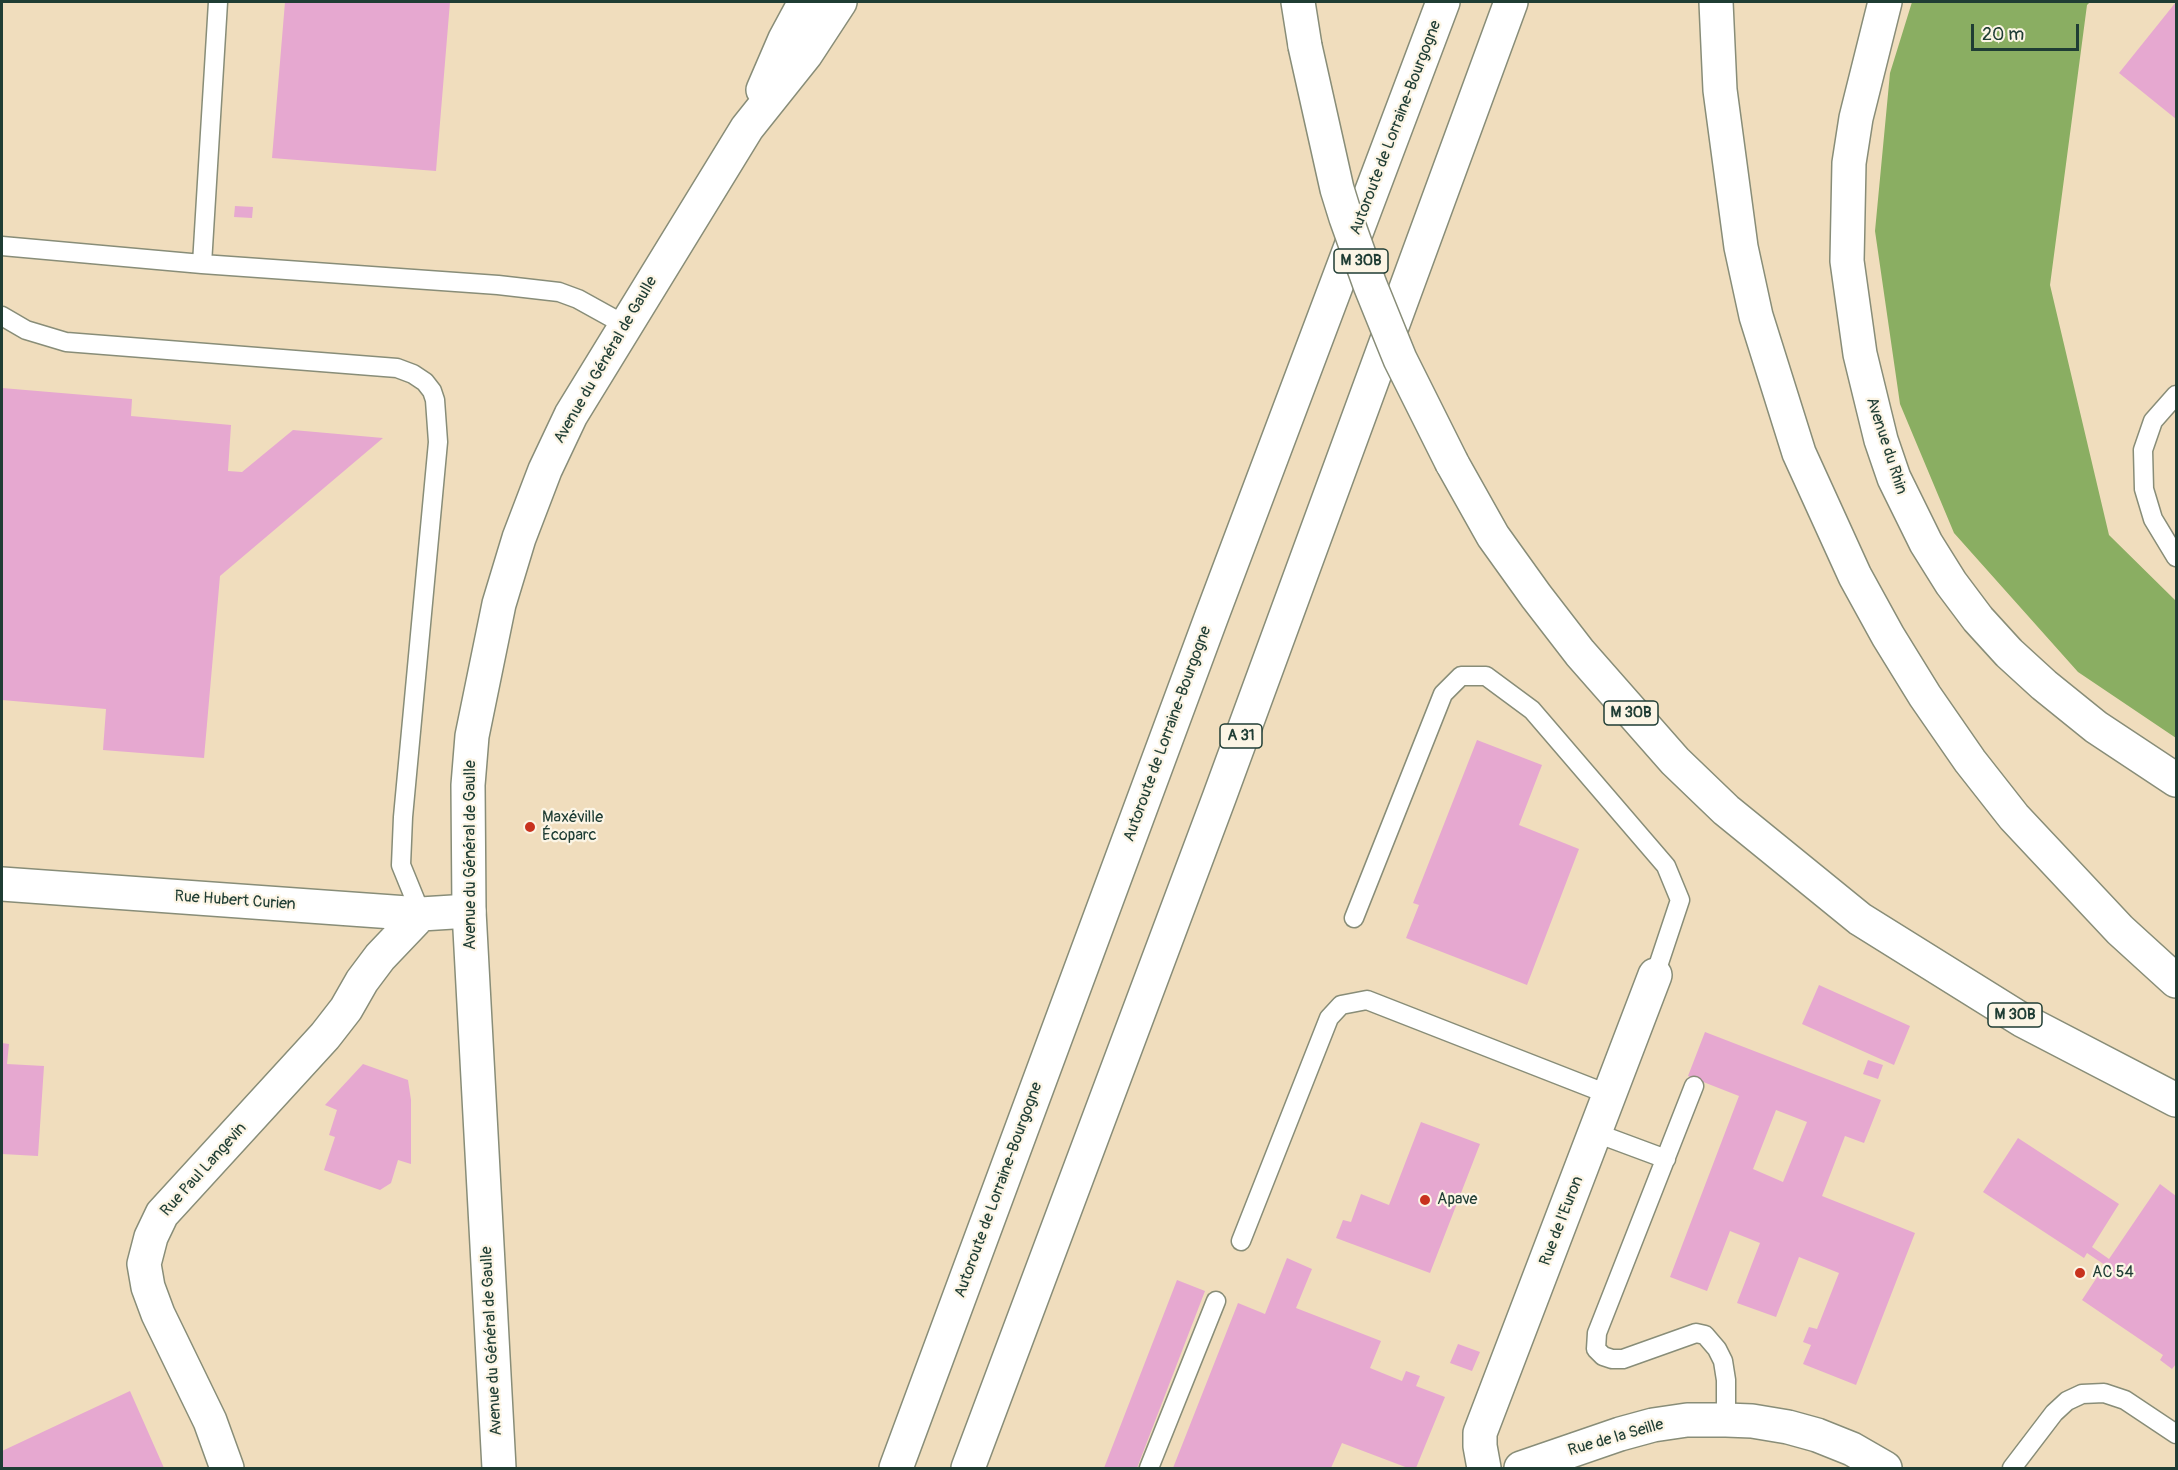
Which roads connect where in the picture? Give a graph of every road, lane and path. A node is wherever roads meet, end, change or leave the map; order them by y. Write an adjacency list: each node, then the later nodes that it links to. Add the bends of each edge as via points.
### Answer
1 (219, 2): 11 (lane)
2 (805, 2): 9 (main road, Avenue du Général de Gaulle)
3 (840, 2): 9 (main road, Avenue du Général de Gaulle, via 806,54)
4 (1298, 2): 25 (main road, M 30B, bridge, via 1337,189 1400,359 1452,464 1494,536 1580,654 1654,738 1726,810 1860,919 2022,1020)
5 (1443, 2): 34 (main road, Autoroute de Lorraine-Bourgogne)
6 (1511, 2): 35 (main road, A 31)
7 (1716, 2): 22 (main road, via 1720,90 1756,316 1799,453 1855,576 1925,696 2014,817 2120,930)
8 (1885, 2): 16 (main road, Avenue du Rhin, via 1851,152 1847,261 1860,354 1894,478 1951,583 2009,653 2096,727)
9 (747, 128): 13 (main road, Avenue du Général de Gaulle)
10 (2, 246): 11 (lane)
11 (202, 264): 13 (lane, via 559,292)
12 (2, 316): 19 (lane, via 26,330 66,342 397,368 413,374 432,391 438,442 401,865)
13 (625, 325): 18 (main road, Avenue du Général de Gaulle, via 571,415 545,470 499,604 472,736 468,785)
14 (2176, 394): 15 (lane, via 2153,421 2143,450 2144,489 2153,519)
15 (2176, 557)
16 (2176, 780)
17 (2, 884): 19 (main road, Rue Hubert Curien)
18 (469, 911): 19 (main road, Rue Hubert Curien); 33 (main road, Avenue du Général de Gaulle)
19 (422, 914): 32 (main road, Rue Paul Langevin, via 380,957 325,1036 162,1214 152,1237 144,1264 148,1287 210,1421)
20 (1354, 918): 21 (lane, via 1443,694 1461,676 1486,676 1532,710 1666,866 1680,900)
21 (1655, 975): 24 (main road, Rue de l'Euron)
22 (2176, 981)
23 (1694, 1086): 27 (lane)
24 (1611, 1095): 26 (main road, Rue de l'Euron); 28 (lane, via 1367,1000 1341,1005 1329,1018)
25 (2176, 1100)
26 (1596, 1133): 27 (lane); 37 (main road, Rue de l'Euron, via 1480,1433)
27 (1665, 1159): 30 (lane, via 1597,1333 1596,1349 1603,1356 1623,1359 1696,1333 1705,1335 1723,1361)
28 (1241, 1241)
29 (1216, 1301): 36 (lane)
30 (1726, 1420): 38 (main road, Rue de la Seille, via 1653,1425); 39 (main road, Rue de la Seille, via 1788,1427 1852,1449)
31 (2176, 1434): 40 (lane, via 2125,1400 2104,1393 2082,1394 2054,1413)
32 (227, 1468)
33 (499, 1468)
34 (896, 1468)
35 (968, 1468)
36 (1149, 1468)
37 (1484, 1468)
38 (1521, 1468)
39 (1885, 1468)
40 (2013, 1468)

